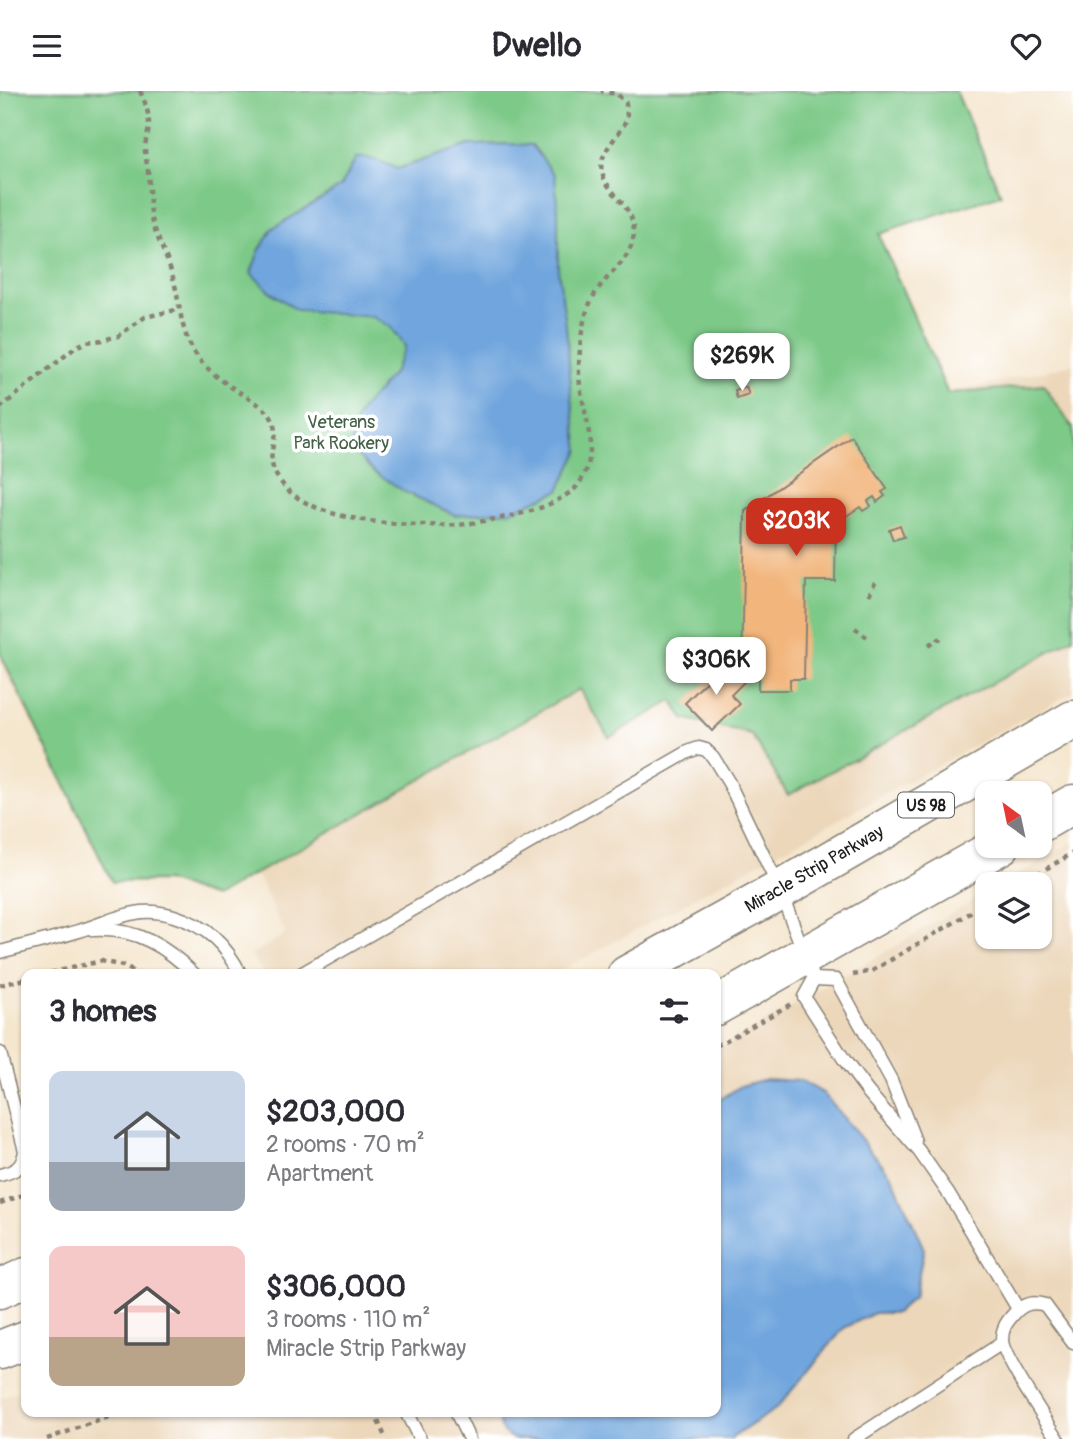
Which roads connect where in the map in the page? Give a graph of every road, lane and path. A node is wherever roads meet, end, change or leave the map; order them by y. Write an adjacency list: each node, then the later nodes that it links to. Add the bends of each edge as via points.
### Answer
1 (140, 91): 3 (path, via 148,108 145,148 151,215)
2 (601, 91): 3 (path, via 617,94 626,103 627,118 605,152 601,169 626,206 634,237 622,264 597,290 583,326 579,369 590,449 586,471 576,488 547,506 458,525 407,525 335,516 321,510 286,489 271,468 275,428 270,415 205,366 185,333)
3 (180, 309): 4 (path, via 145,317 118,336 76,347)
4 (0, 408)
5 (875, 582): 6 (path)
6 (869, 595)
7 (855, 628): 9 (path)
8 (940, 638): 10 (path)
9 (870, 640)
10 (928, 646)
11 (1073, 720): 17 (highway, Miracle Strip Parkway / US 98)
12 (1073, 804): 13 (highway)
13 (1052, 816)
14 (1073, 853): 16 (path)
15 (982, 858): 20 (highway)
16 (1041, 872)
17 (780, 890): 20 (lane); 25 (lane, via 729,783 713,757 699,748); 26 (highway, Miracle Strip Parkway / US 98)
18 (80, 931): 19 (lane); 23 (lane, via 135,934 157,944); 24 (lane, via 142,912 165,914 191,921 208,932)
19 (0, 952)
20 (810, 967): 29 (highway); 32 (lane, via 836,980 891,1080); 32 (lane, via 804,997 868,1092)
21 (67, 969): 22 (path, via 101,961)
22 (129, 969)
23 (189, 969)
24 (238, 969)
25 (309, 969)
26 (638, 969)
27 (21, 980): 28 (path)
28 (0, 985)
29 (721, 1004)
30 (0, 1053): 31 (lane)
31 (21, 1135)
32 (919, 1151): 39 (lane)
33 (21, 1164): 34 (lane)
34 (0, 1175)
35 (21, 1196): 36 (path)
36 (0, 1203)
37 (21, 1279): 38 (highway)
38 (0, 1289)
39 (1018, 1309): 41 (lane, via 1004,1326); 42 (lane, via 1034,1302 1045,1305)
40 (21, 1342): 43 (highway)
41 (1002, 1343): 54 (lane); 55 (lane)
42 (1073, 1343)
43 (0, 1350)
44 (109, 1417): 49 (path)
45 (376, 1417): 50 (path)
46 (407, 1417): 51 (lane)
47 (409, 1417): 52 (lane)
48 (458, 1417): 53 (lane)
49 (47, 1439)
50 (386, 1439)
51 (410, 1439)
52 (420, 1439)
53 (469, 1439)
54 (854, 1439)
55 (1058, 1439)

